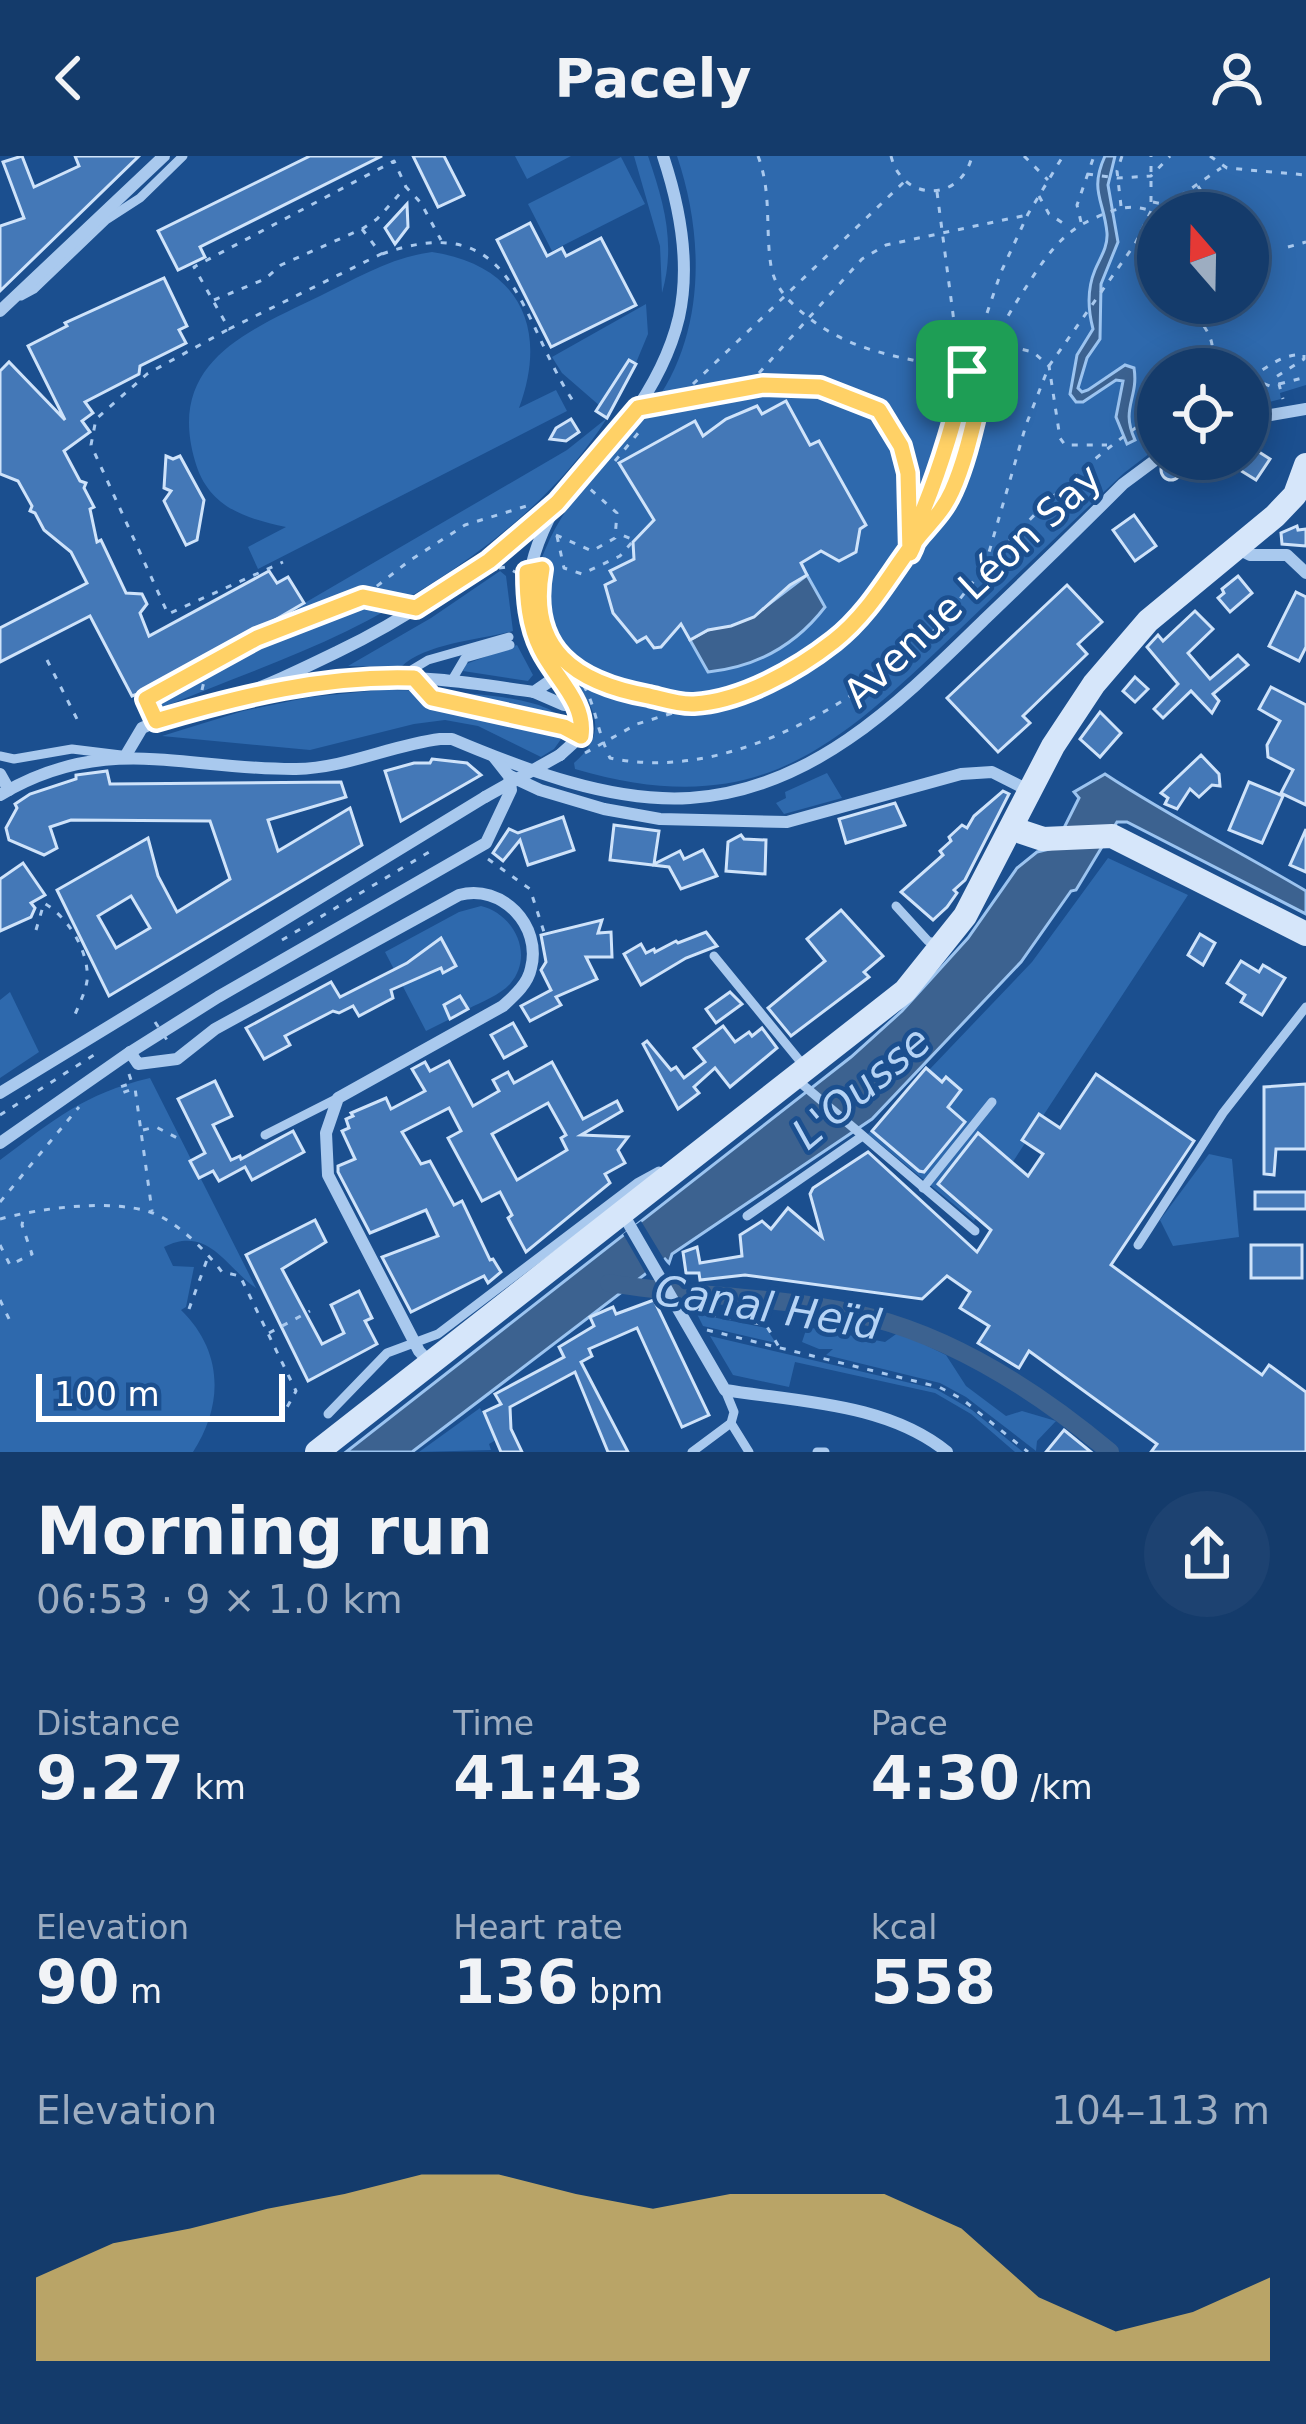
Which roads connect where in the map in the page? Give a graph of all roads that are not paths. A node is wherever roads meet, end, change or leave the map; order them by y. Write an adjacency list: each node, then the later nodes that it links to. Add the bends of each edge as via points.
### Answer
1 (164, 156): 4 (street)
2 (184, 156): 4 (lane)
3 (663, 156): 5 (street, via 685,256 679,318)
4 (5, 306)
5 (638, 408): 7 (lane, via 763,385 820,387); 11 (street)
6 (1306, 409): 8 (street)
7 (879, 410)
8 (1269, 415)
9 (1306, 465): 12 (main road, via 1295,495)
10 (1137, 474): 24 (street, Avenue Léon Say, via 901,701 790,773 686,799 607,789)
11 (557, 503): 14 (street, via 489,561); 15 (street, via 527,572 528,609)
12 (1235, 547): 13 (street, via 1287,555); 27 (main road, via 1116,656)
13 (1306, 573)
14 (327, 657): 18 (street); 20 (street)
15 (557, 676): 19 (street); 21 (street)
16 (398, 678): 17 (street); 17 (lane, via 428,660 510,641 465,658); 18 (street)
17 (452, 680): 19 (street)
18 (334, 681): 20 (street)
19 (534, 692): 21 (street)
20 (232, 698): 22 (street, via 156,721 134,736)
21 (577, 704): 37 (street, bridge, via 581,736 560,755)
22 (126, 755): 23 (lane, via 72,749); 24 (street, Avenue Léon Say, via 294,769 452,739); 28 (street, Avenue Léon Say, via 39,772)
23 (0, 756)
24 (494, 757): 26 (street)
25 (0, 774): 28 (street)
26 (509, 776): 27 (street, via 660,819 788,822 961,773 992,772); 35 (street, via 507,804 485,843)
27 (1030, 791): 29 (main road)
28 (4, 793)
29 (1012, 829): 31 (main road, via 1054,839 1112,836); 32 (main road)
30 (896, 906): 32 (lane, via 928,941)
31 (1306, 934)
32 (945, 945): 36 (main road, via 892,1004)
33 (714, 956): 36 (lane)
34 (1306, 1007): 48 (lane, via 1223,1113)
35 (134, 1058): 38 (street, via 177,1060 215,1029 459,895 479,892 514,910 530,935 530,973 503,1006); 43 (street)
36 (803, 1080): 40 (main road); 42 (lane)
37 (0, 1094)
38 (338, 1097): 41 (lane); 49 (street, via 326,1133 328,1174)
39 (992, 1102): 44 (lane)
40 (727, 1133): 46 (main road); 49 (lane, via 637,1183 438,1334)
41 (265, 1135)
42 (859, 1135): 44 (lane); 45 (lane)
43 (0, 1143)
44 (923, 1188): 47 (lane)
45 (747, 1216)
46 (628, 1220): 50 (main road); 51 (street)
47 (975, 1231)
48 (1138, 1245)
49 (414, 1342): 50 (street); 52 (lane, via 387,1353)
50 (430, 1363): 54 (main road)
51 (725, 1390): 53 (lane); 57 (street, via 901,1423)
52 (328, 1414)
53 (731, 1423): 55 (lane); 56 (lane)
54 (330, 1449)
55 (692, 1452)
56 (749, 1452)
57 (947, 1452)

